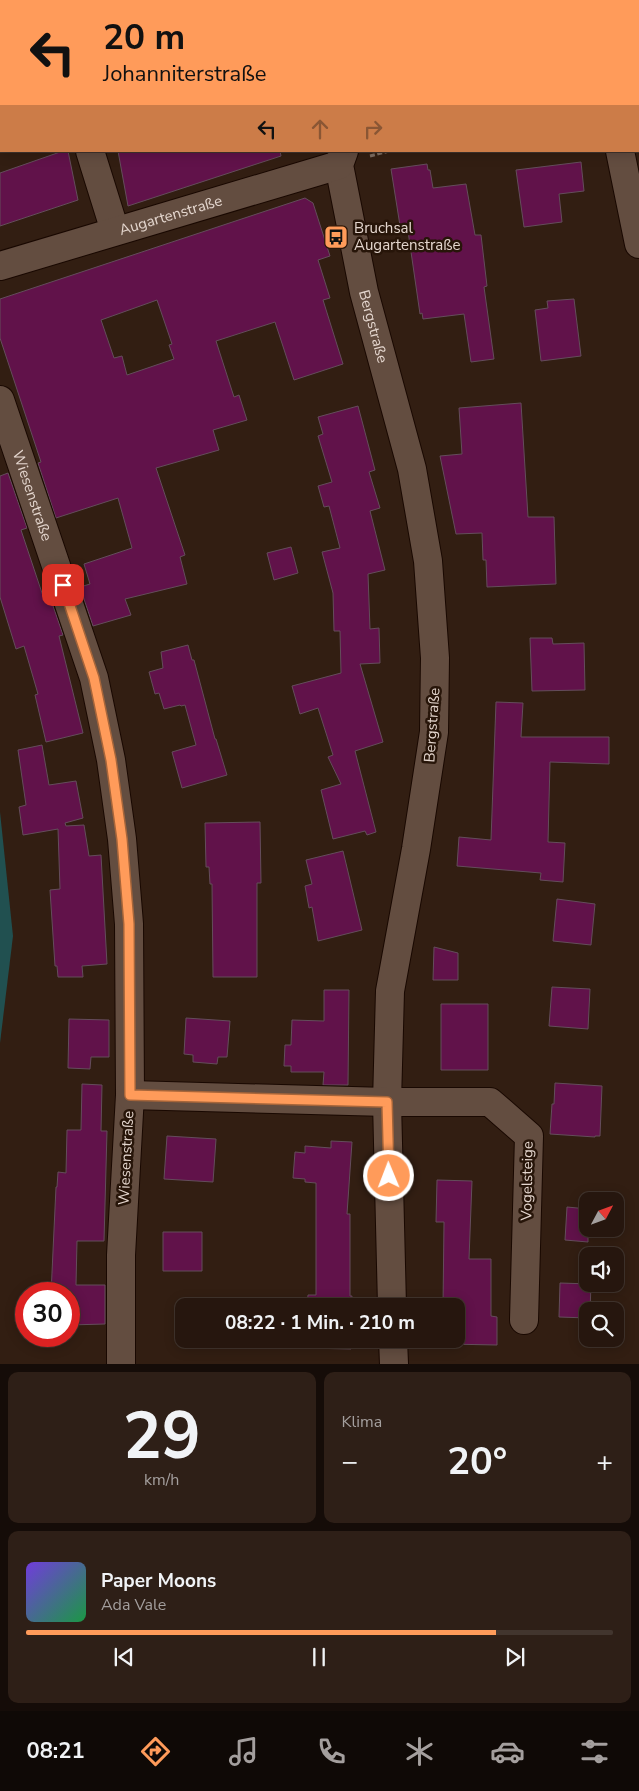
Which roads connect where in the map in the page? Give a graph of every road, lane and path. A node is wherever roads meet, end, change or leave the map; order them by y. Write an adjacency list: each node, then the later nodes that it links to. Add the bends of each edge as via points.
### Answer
1 (90, 152): 4 (street)
2 (620, 152): 5 (street)
3 (342, 158): 4 (street, Augartenstraße); 9 (street, Bergstraße, via 364,292 412,469 428,561 435,658 434,732 390,991)
4 (115, 231): 6 (street, Augartenstraße)
5 (639, 244)
6 (0, 266)
7 (0, 400): 8 (street, Wiesenstraße, via 94,678 111,760 129,924)
8 (130, 1095): 9 (street); 13 (street, Wiesenstraße, via 121,1255)
9 (387, 1102): 10 (street, Bergstraße); 11 (street, Vogelsteige, via 490,1102 529,1136)
10 (392, 1298)
11 (524, 1320)
12 (393, 1348): 14 (street)
13 (121, 1364)
14 (394, 1364)

